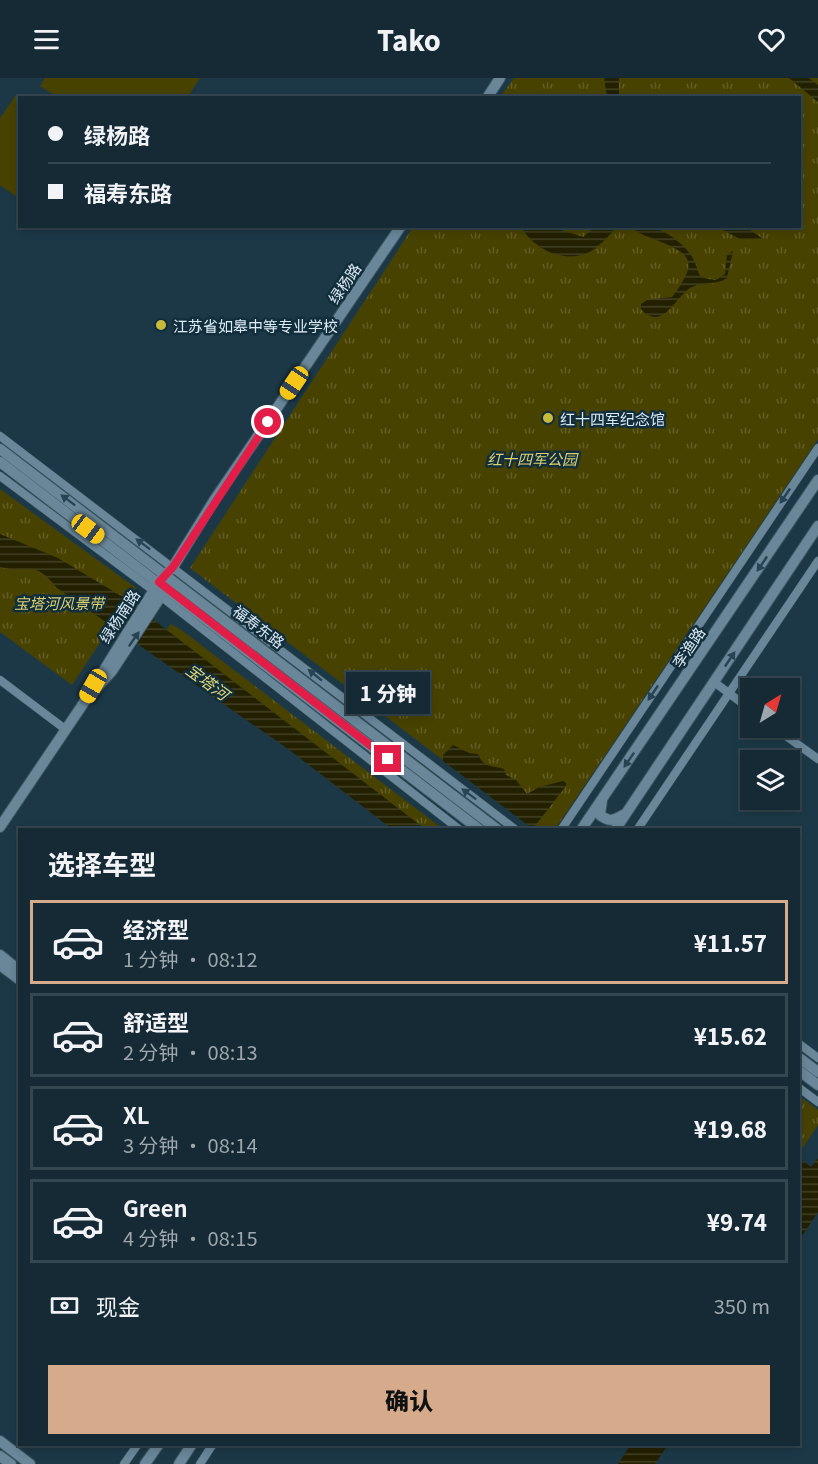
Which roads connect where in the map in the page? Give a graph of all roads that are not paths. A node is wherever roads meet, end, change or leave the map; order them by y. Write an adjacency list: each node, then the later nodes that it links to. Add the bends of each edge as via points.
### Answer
1 (500, 78): 2 (main road)
2 (488, 96)
3 (400, 228): 12 (main road, 绿杨路, via 215,500)
4 (0, 436): 12 (street, one-way to 4)
5 (818, 448): 27 (street, one-way to 27)
6 (0, 449): 12 (main road, 福寿东路, one-way to 6)
7 (0, 462): 12 (main road, 福寿东路)
8 (0, 476): 12 (street)
9 (818, 480): 20 (main road, 李渔路, one-way to 20)
10 (818, 526): 14 (main road, one-way to 10)
11 (818, 561): 15 (street)
12 (162, 587): 17 (main road, 绿杨南路); 23 (street); 24 (main road, 福寿东路); 25 (main road, 福寿东路); 26 (street, one-way to 12)
13 (0, 680): 17 (street)
14 (714, 682): 15 (street); 21 (main road)
15 (728, 693): 16 (street); 30 (street)
16 (740, 702)
17 (65, 729): 22 (main road, 绿杨南路)
18 (789, 738): 19 (street)
19 (818, 759)
20 (604, 795): 21 (main road, via 600,815 614,821); 28 (main road, 李渔路)
21 (627, 813): 29 (main road)
22 (0, 827)
23 (458, 828)
24 (477, 828)
25 (495, 828)
26 (513, 828)
27 (562, 828)
28 (582, 828)
29 (616, 828)
30 (638, 828)
31 (0, 955): 33 (main road)
32 (0, 965): 34 (main road)
33 (18, 969)
34 (18, 978)
35 (800, 1044): 37 (street)
36 (800, 1058): 39 (main road)
37 (818, 1058)
38 (800, 1072): 40 (main road)
39 (818, 1072)
40 (818, 1085)
41 (800, 1088): 42 (street)
42 (818, 1102)
43 (0, 1441): 50 (main road)
44 (137, 1446): 51 (street)
45 (158, 1446): 52 (main road)
46 (191, 1446): 53 (main road)
47 (212, 1446): 54 (street)
48 (0, 1456): 49 (main road)
49 (11, 1464)
50 (30, 1464)
51 (124, 1464)
52 (145, 1464)
53 (179, 1464)
54 (200, 1464)

